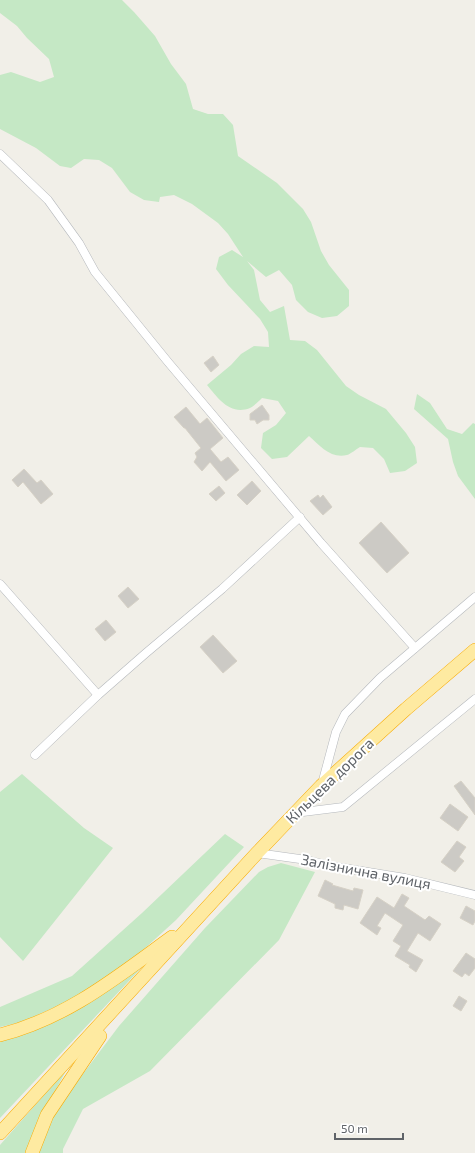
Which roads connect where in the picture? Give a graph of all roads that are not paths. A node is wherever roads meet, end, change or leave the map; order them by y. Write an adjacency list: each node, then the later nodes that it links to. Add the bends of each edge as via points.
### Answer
1 (0, 154): 2 (street, via 48,200 79,243 95,272)
2 (300, 517): 5 (street); 7 (street, via 222,589)
3 (0, 584): 7 (street)
4 (475, 597): 5 (street)
5 (415, 648): 10 (street, via 344,714 336,732)
6 (475, 650): 10 (highway, Кільцева дорога)
7 (98, 695): 9 (street)
8 (475, 699): 11 (street, via 343,807)
9 (35, 756)
10 (321, 786): 11 (highway, Кільцева дорога)
11 (294, 814): 12 (highway, Кільцева дорога)
12 (257, 853): 13 (street, Залізнична вулиця, via 405,878); 14 (highway, Кільцева дорога)
13 (475, 895)
14 (194, 921): 15 (highway); 16 (highway, via 105,987 77,1004 44,1021)
15 (125, 998): 17 (highway); 18 (highway, via 47,1115)
16 (0, 1035)
17 (0, 1133)
18 (32, 1153)

